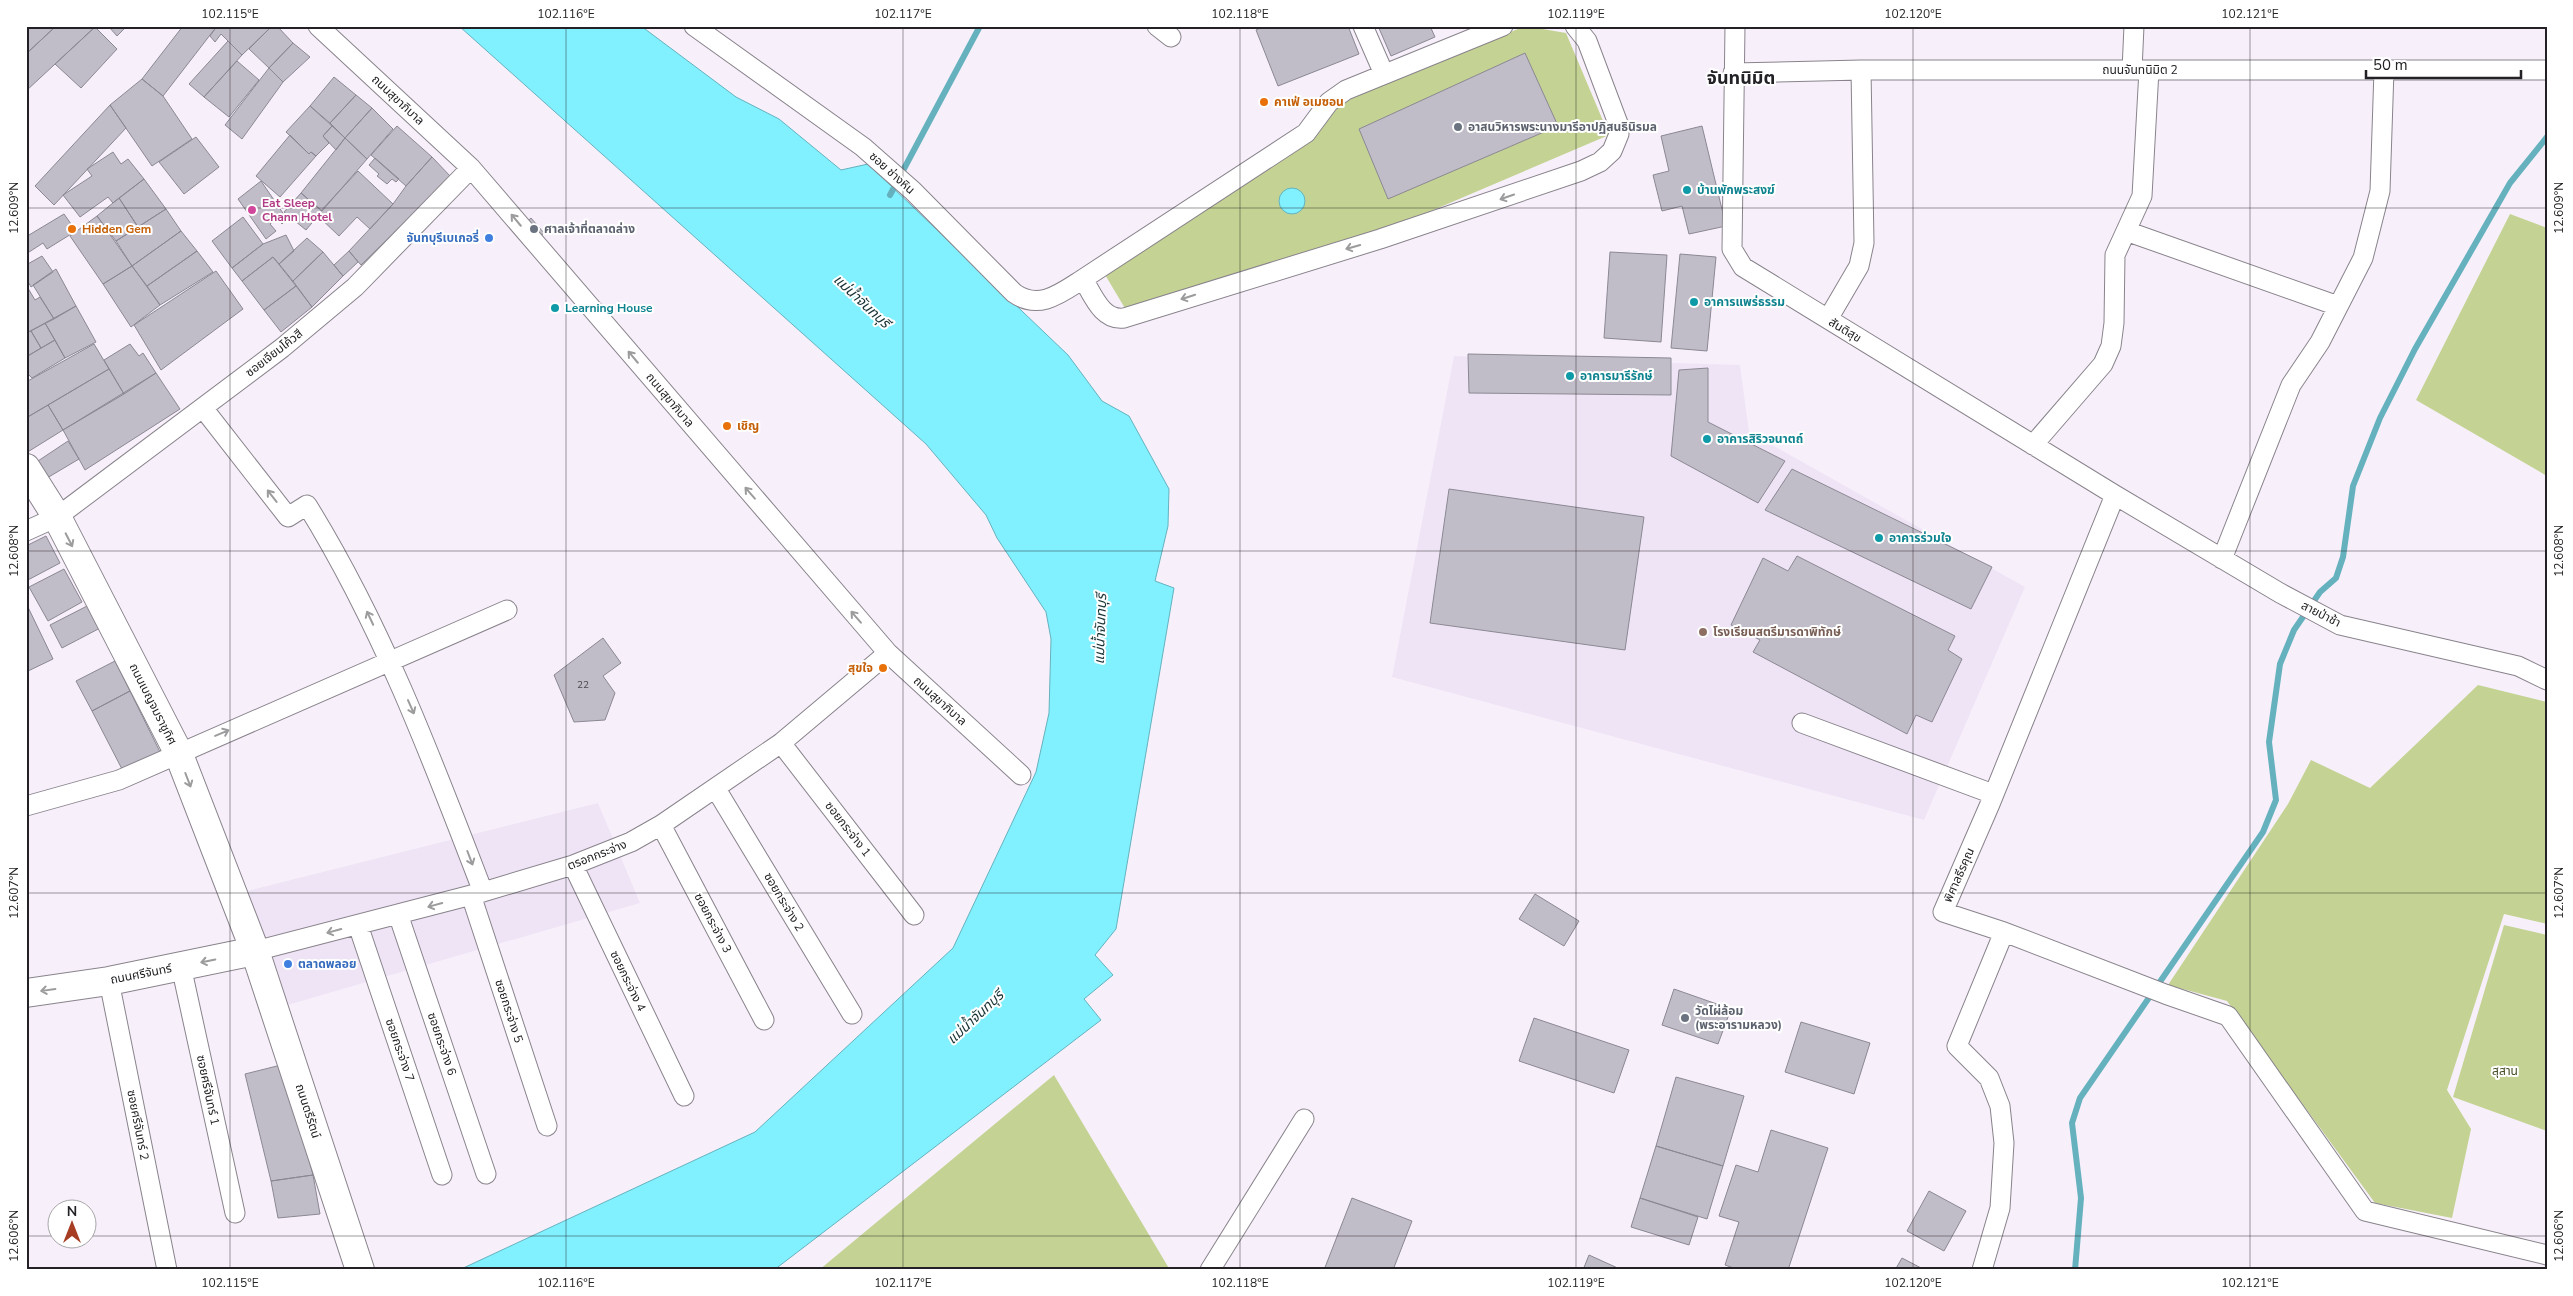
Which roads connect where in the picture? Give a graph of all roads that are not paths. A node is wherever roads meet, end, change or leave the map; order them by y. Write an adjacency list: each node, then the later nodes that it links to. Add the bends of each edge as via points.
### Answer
1 (318, 26): 14 (street, ถนนสุขาภิบาล)
2 (694, 26): 16 (street, ซอย ช่างหิน, via 863,147 913,191 1022,299 1039,302 1049,299)
3 (1363, 26): 13 (street)
4 (1503, 26): 13 (street, ซอย ช่างหิน)
5 (1575, 26): 16 (street, one-way to 16, via 1587,41 1620,134 1612,151 1600,162 1554,181 1380,239 1124,318 1112,318 1106,314)
6 (1735, 26): 12 (street, สันติสุข)
7 (2134, 26): 9 (street)
8 (1861, 70): 9 (street, ถนนจันทนิมิต 2); 12 (street, ถนนจันทนิมิต 2); 18 (street, via 1864,243 1859,266)
9 (2140, 70): 10 (street, ถนนจันทนิมิต 2); 15 (street, via 2142,190)
10 (2384, 70): 11 (street, ถนนจันทนิมิต 2); 17 (street, via 2380,191 2363,258)
11 (2547, 70)
12 (1733, 73): 18 (street, สันติสุข, via 1732,249 1743,267)
13 (1384, 74): 16 (street, ซอย ช่างหิน, via 1335,96 1306,133)
14 (472, 168): 19 (street, ซอยเจียมโค้วสี, via 355,287); 27 (street, ถนนสุขาภิบาล, one-way to 14)
15 (2126, 231): 17 (street); 20 (street, via 2115,255 2114,323 2108,356)
16 (1083, 279)
17 (2338, 306): 25 (street, via 2320,342 2292,385)
18 (1828, 319): 20 (street, สันติสุข)
19 (204, 408): 23 (street, ซอยเจียมโค้วสี); 28 (street, ซอยกระจ่าง 5, one-way to 19, via 364,605 307,505 288,517)
20 (2033, 445): 22 (street, สันติสุข)
21 (26, 468): 23 (main road, ถนนเบญจมราชูทิศ)
22 (2115, 495): 25 (street, สายป่าช้า); 35 (street, พิศาลธีรคุณ)
23 (57, 517): 24 (street, ซอยเจียมโค้วสี); 32 (main road, ถนนเบญจมราชูทิศ, one-way to 32)
24 (26, 531)
25 (2222, 559): 29 (street, สายป่าช้า, via 2340,625 2518,666)
26 (508, 610): 28 (street)
27 (888, 653): 31 (street, ตรอกกระจ่าง); 33 (street, ถนนสุขาภิบาล)
28 (391, 662): 32 (street, one-way to 28); 39 (street, ซอยกระจ่าง 5, one-way to 39, via 417,721)
29 (2547, 680)
30 (1802, 723): 35 (street)
31 (781, 742): 34 (street, ตรอกกระจ่าง); 41 (street, ซอยกระจ่าง 1)
32 (178, 752): 36 (street, via 119,780); 44 (main road, ถนนเบญจมราชูทิศ, one-way to 44)
33 (1021, 775)
34 (716, 789): 37 (street, ตรอกกระจ่าง); 48 (street, ซอยกระจ่าง 2)
35 (1993, 794): 43 (street, พิศาลธีรคุณ, via 1938,915)
36 (26, 806)
37 (661, 826): 38 (street, ตรอกกระจ่าง); 49 (street, ซอยกระจ่าง 3)
38 (573, 865): 39 (street, ตรอกกระจ่าง); 50 (street, ซอยกระจ่าง 4)
39 (477, 893): 40 (street, ตรอกกระจ่าง, one-way to 40); 52 (street, ซอยกระจ่าง 5)
40 (398, 914): 42 (street, ตรอกกระจ่าง); 53 (street, ซอยกระจ่าง 6)
41 (914, 915)
42 (358, 925): 44 (street, ตรอกกระจ่าง, one-way to 44); 54 (street, ซอยกระจ่าง 7)
43 (2004, 932): 56 (street, พิศาลธีรคุณ, via 2228,1016 2365,1212); 60 (street, via 1957,1046 1990,1078 2000,1106 2004,1143 2000,1208)
44 (255, 951): 45 (main road, ถนนศรีจันทร์, one-way to 45); 58 (main road, ถนนตรีรัตน์)
45 (181, 966): 46 (main road, ถนนศรีจันทร์); 55 (street, ซอยศรีจันทร์ 1)
46 (109, 981): 47 (main road, ถนนศรีจันทร์, one-way to 47); 57 (street, ซอยศรีจันทร์ 2)
47 (26, 993)
48 (852, 1014)
49 (764, 1020)
50 (684, 1096)
51 (1304, 1119): 59 (street)
52 (547, 1126)
53 (486, 1174)
54 (442, 1176)
55 (235, 1213)
56 (2547, 1255)
57 (167, 1270)
58 (360, 1270)
59 (1210, 1270)
60 (1982, 1270)

